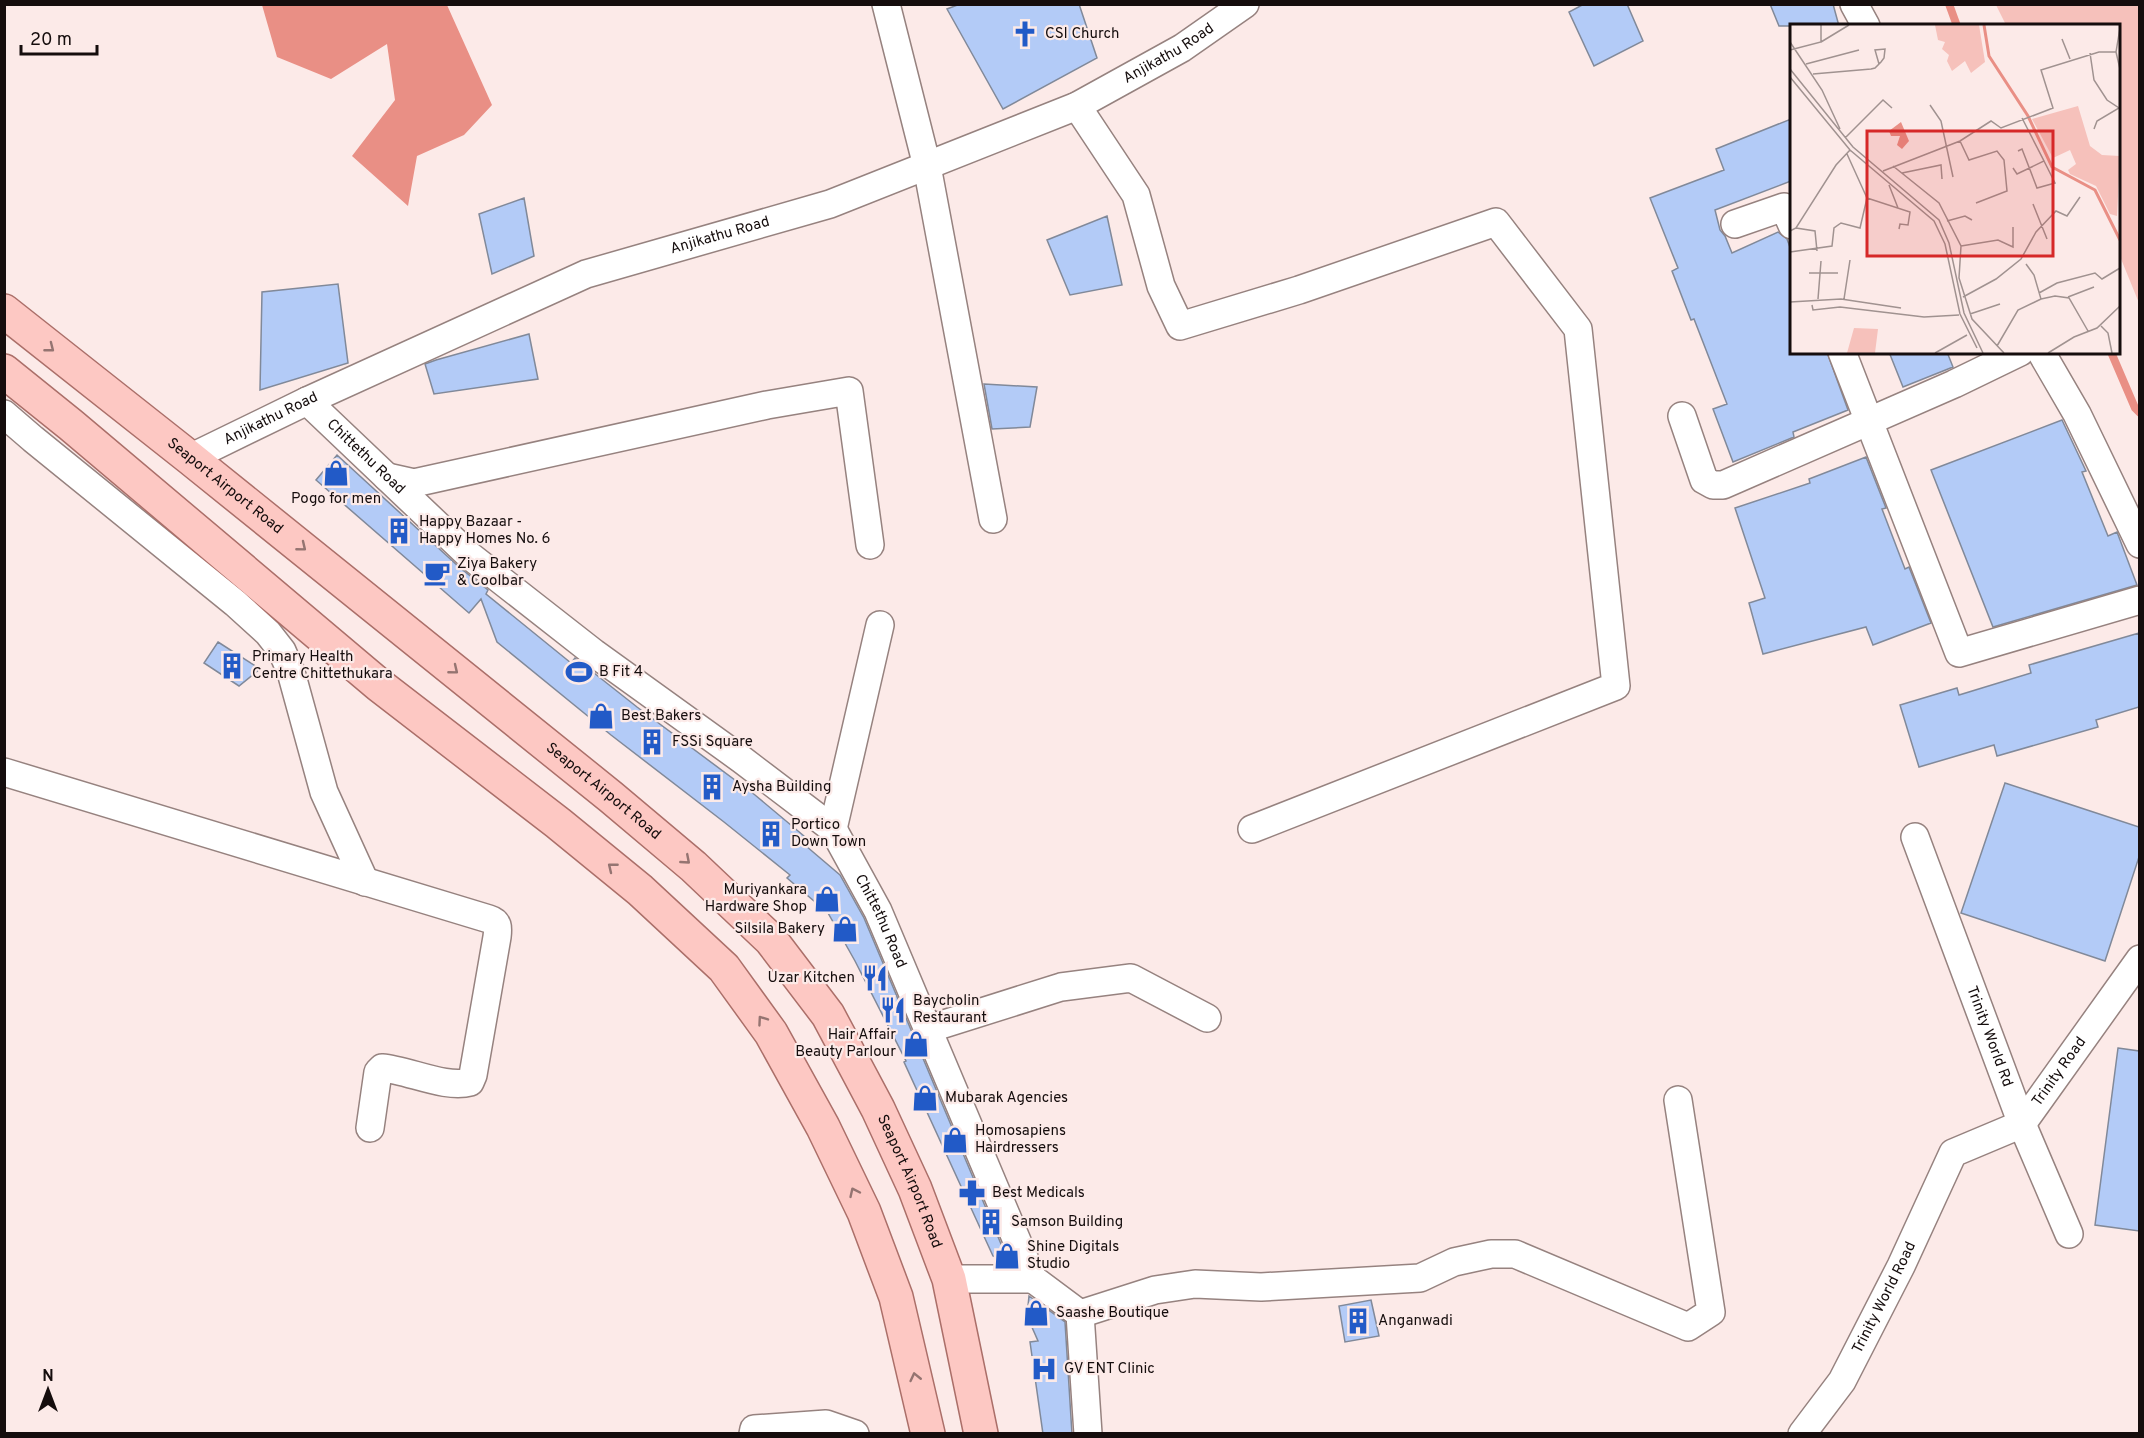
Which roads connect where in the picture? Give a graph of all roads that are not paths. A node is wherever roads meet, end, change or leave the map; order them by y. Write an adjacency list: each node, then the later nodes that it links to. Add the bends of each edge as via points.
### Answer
1 (886, 4): 6 (street)
2 (1245, 4): 5 (street, Anjikathu Road, via 1182,48)
3 (1854, 4): 4 (street)
4 (1865, 24)
5 (1077, 106): 6 (street, Anjikathu Road); 27 (street, via 1136,195 1161,286 1179,326 1299,290 1496,222 1578,329 1616,686)
6 (927, 166): 14 (street, Anjikathu Road, via 830,204 586,274); 20 (street)
7 (1790, 222): 8 (street, via 1784,207)
8 (1735, 224)
9 (4, 311): 18 (main road, Seaport Airport Road, one-way to 18)
10 (1843, 354): 17 (street)
11 (2016, 354): 17 (street)
12 (2041, 354): 21 (street, via 2077,414)
13 (4, 371): 42 (main road, one-way to 13, via 896,1298 864,1212 824,1127 771,1033 724,968 640,890 379,685)
14 (307, 401): 18 (street, Anjikathu Road); 19 (street, Chittethu Road)
15 (4, 414): 29 (street, via 235,603 282,651 324,792)
16 (1682, 416): 17 (street, via 1704,480 1713,484 1723,484)
17 (1869, 422): 23 (street, via 1959,653)
18 (190, 458): 37 (main road, Seaport Airport Road, one-way to 37, via 611,797 693,866 771,940 828,1015 878,1109 915,1189)
19 (387, 477): 22 (street, via 414,483 732,412 849,391); 26 (street, Chittethu Road, via 470,556)
20 (993, 519)
21 (2139, 544)
22 (870, 545)
23 (2139, 600)
24 (880, 625): 26 (street)
25 (4, 772): 29 (street)
26 (833, 829): 32 (street, Chittethu Road, via 878,911)
27 (1252, 829)
28 (1915, 837): 34 (street, Trinity World Rd)
29 (364, 882): 35 (street, via 489,918 498,926 470,1082 442,1081 382,1068 378,1072)
30 (2139, 959): 34 (street, Trinity Road)
31 (1207, 1018): 32 (street, via 1131,978 1061,987)
32 (928, 1029): 38 (street, Chittethu Road)
33 (1678, 1100): 39 (street, via 1711,1312 1688,1327 1515,1254 1491,1254 1454,1262 1420,1278 1261,1287 1194,1284 1155,1290)
34 (2022, 1124): 36 (street, Trinity World Rd); 45 (street, Trinity World Road, via 1953,1153 1842,1381)
35 (370, 1128)
36 (2070, 1234)
37 (949, 1279): 38 (street); 43 (main road, Seaport Airport Road)
38 (1032, 1279): 39 (street)
39 (1080, 1314): 44 (street)
40 (753, 1434): 41 (street, via 754,1429 825,1424)
41 (855, 1434)
42 (928, 1434)
43 (981, 1434)
44 (1088, 1434)
45 (1802, 1434)

